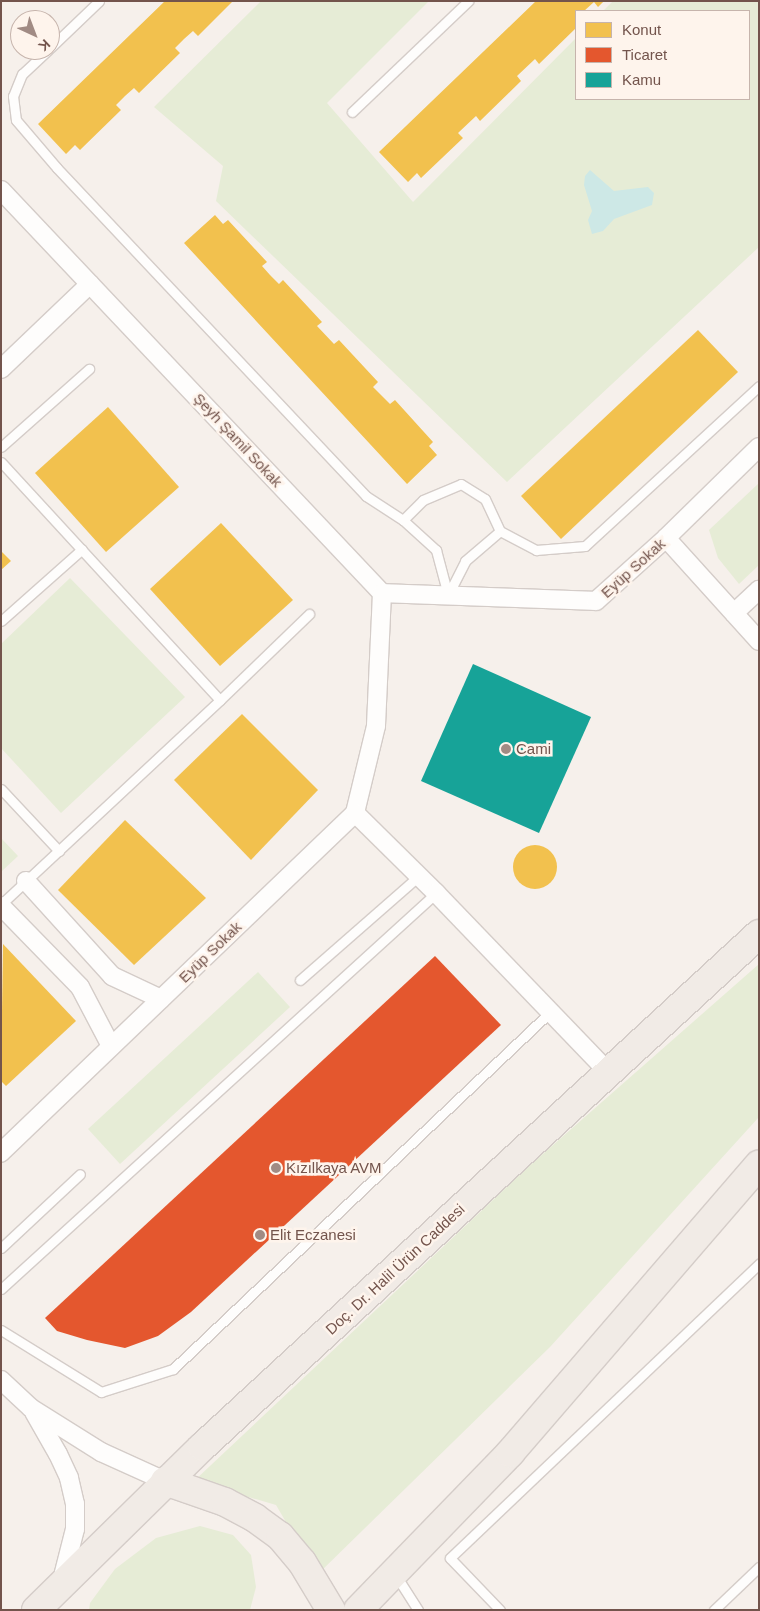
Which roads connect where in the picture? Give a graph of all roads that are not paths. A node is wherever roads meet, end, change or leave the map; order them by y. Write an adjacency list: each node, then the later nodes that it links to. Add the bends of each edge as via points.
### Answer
1 (98, 1): 3 (lane)
2 (468, 1): 5 (lane)
3 (60, 38)
4 (37, 60): 14 (lane, via 22,74 13,96 16,120 57,168 366,496)
5 (352, 112)
6 (1, 190): 7 (street, Şeyh Şamil Sokak)
7 (90, 284): 8 (street); 19 (street, Şeyh Şamil Sokak)
8 (1, 369)
9 (88, 369): 11 (lane)
10 (759, 386): 15 (lane, via 585,546 536,550)
11 (1, 447)
12 (759, 447): 16 (street, Eyüp Sokak)
13 (1, 462): 17 (lane)
14 (403, 520): 15 (lane, via 424,500 461,484 485,499); 20 (lane, via 436,550)
15 (500, 531): 20 (lane, via 465,561)
16 (666, 538): 20 (street, Eyüp Sokak, via 596,601); 21 (street)
17 (82, 549): 23 (lane); 25 (lane)
18 (759, 590): 21 (street)
19 (382, 593): 20 (street, Eyüp Sokak); 27 (street, via 376,726)
20 (448, 595)
21 (734, 613): 24 (street)
22 (309, 614): 25 (lane)
23 (1, 621)
24 (759, 641)
25 (220, 700): 28 (lane)
26 (1, 789): 28 (lane)
27 (355, 813): 29 (street); 35 (street, Eyüp Sokak)
28 (59, 850): 30 (lane)
29 (419, 876): 31 (street); 34 (lane)
30 (26, 881): 32 (lane); 35 (street, via 112,976)
31 (436, 893): 36 (street); 44 (lane)
32 (1, 905): 37 (street, via 80,987)
33 (759, 934): 38 (main road, Doç. Dr. Halil Ürün Caddesi)
34 (300, 980)
35 (161, 999): 37 (street, Eyüp Sokak)
36 (549, 1013): 38 (street); 45 (lane, via 173,1369 101,1392)
37 (111, 1046): 39 (street, Eyüp Sokak)
38 (608, 1072): 48 (main road, Doç. Dr. Halil Ürün Caddesi)
39 (1, 1153)
40 (759, 1165): 50 (main road, via 566,1392)
41 (80, 1174): 42 (lane)
42 (1, 1248)
43 (759, 1264): 56 (lane, via 450,1558)
44 (1, 1289)
45 (1, 1330)
46 (1, 1380): 47 (street)
47 (31, 1408): 48 (street, via 101,1452); 51 (street, via 58,1454 69,1478 75,1504 75,1529)
48 (165, 1481): 51 (main road, Doç. Dr. Halil Ürün Caddesi); 53 (main road, via 225,1502 280,1536 302,1562)
49 (759, 1567): 57 (lane)
50 (394, 1574): 54 (main road); 55 (lane)
51 (61, 1599): 52 (main road, Doç. Dr. Halil Ürün Caddesi)
52 (36, 1610)
53 (331, 1610)
54 (358, 1610)
55 (418, 1610)
56 (500, 1610)
57 (714, 1610)

